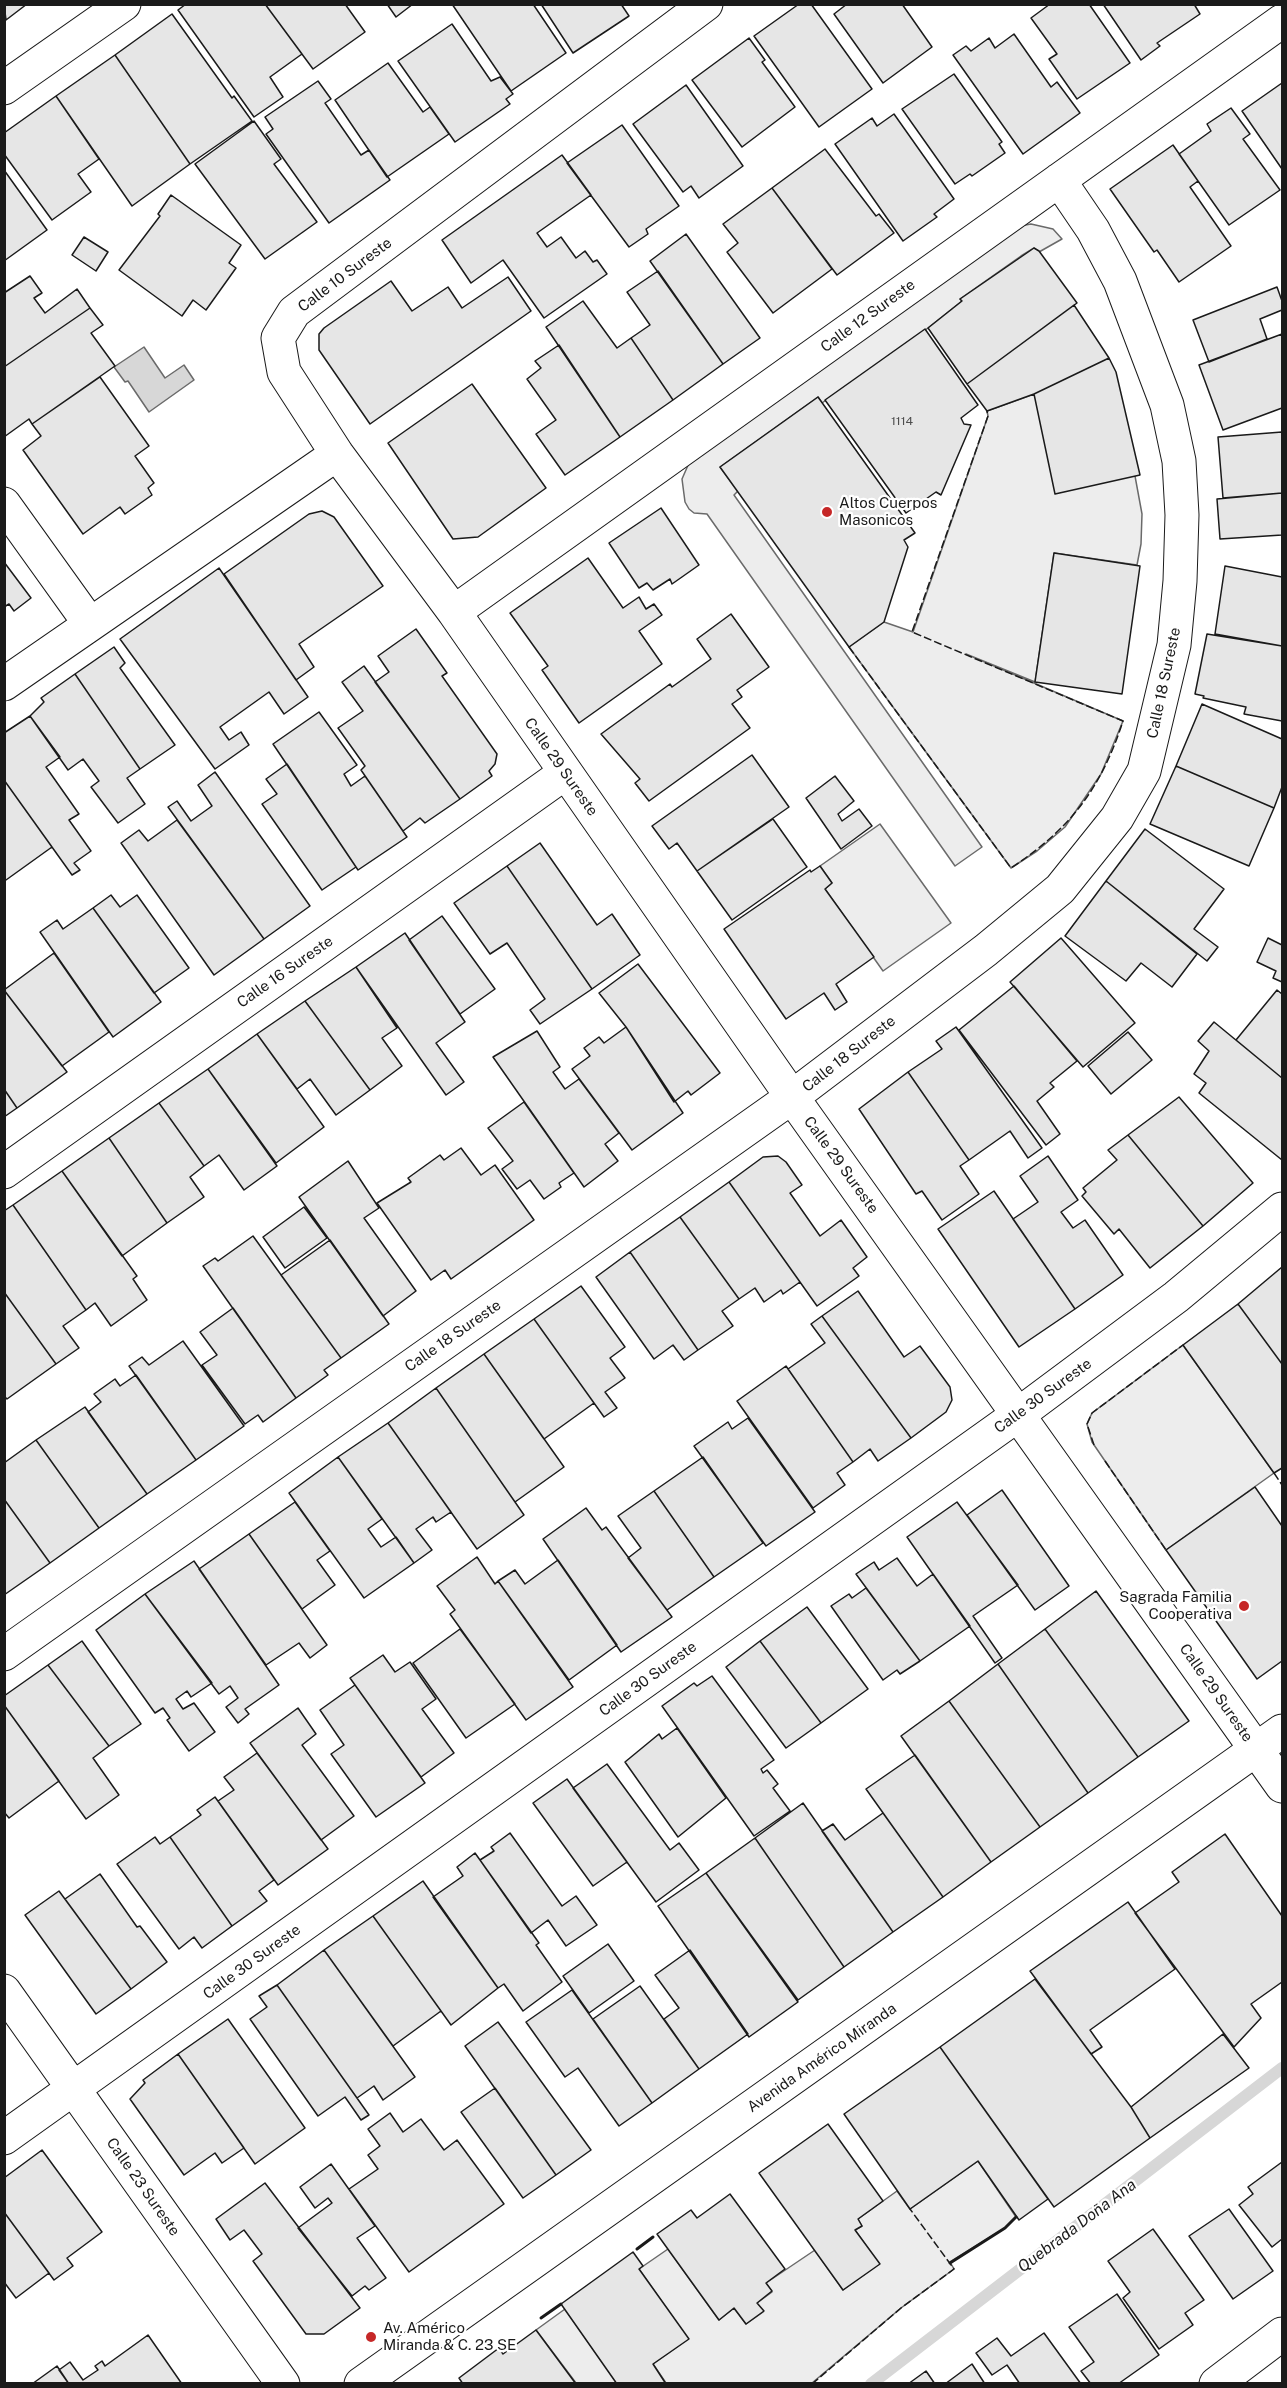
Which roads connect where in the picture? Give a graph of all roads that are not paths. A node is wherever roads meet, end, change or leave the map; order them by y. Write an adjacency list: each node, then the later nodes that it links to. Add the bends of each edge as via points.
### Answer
1 (124, 4): 4 (street)
2 (706, 4): 6 (street, Calle 10 Sureste, via 294,312 278,338 284,372)
3 (1282, 21): 5 (street, Calle 12 Sureste)
4 (4, 88)
5 (1059, 180): 8 (street, Calle 12 Sureste); 12 (street, Calle 18 Sureste, via 1093,230 1120,281 1167,405 1179,460 1181,570 1174,645 1144,771 1117,818 1060,889)
6 (337, 454): 8 (street, Calle 29 Sureste); 9 (street)
7 (4, 504): 9 (street)
8 (454, 612): 11 (street, Calle 29 Sureste)
9 (90, 624): 10 (street)
10 (4, 684)
11 (565, 773): 12 (street, Calle 29 Sureste); 13 (street, Calle 16 Sureste)
12 (792, 1097): 15 (street, Calle 29 Sureste); 16 (street, Calle 18 Sureste)
13 (4, 1172)
14 (1282, 1209): 15 (street, Calle 30 Sureste, via 1176,1297)
15 (1020, 1414): 18 (street, Calle 29 Sureste); 21 (street, Calle 30 Sureste)
16 (4, 1654)
17 (1282, 1731): 18 (street, Avenida Américo Miranda)
18 (1256, 1750): 19 (street, Calle 29 Sureste); 25 (street, Avenida Américo Miranda)
19 (1282, 1786)
20 (4, 1990): 21 (street, Calle 23 Sureste)
21 (74, 2089): 22 (street, Calle 30 Sureste); 24 (street, Calle 23 Sureste)
22 (4, 2138)
23 (1276, 2349): 26 (street)
24 (283, 2384)
25 (361, 2384)
26 (1216, 2384)

